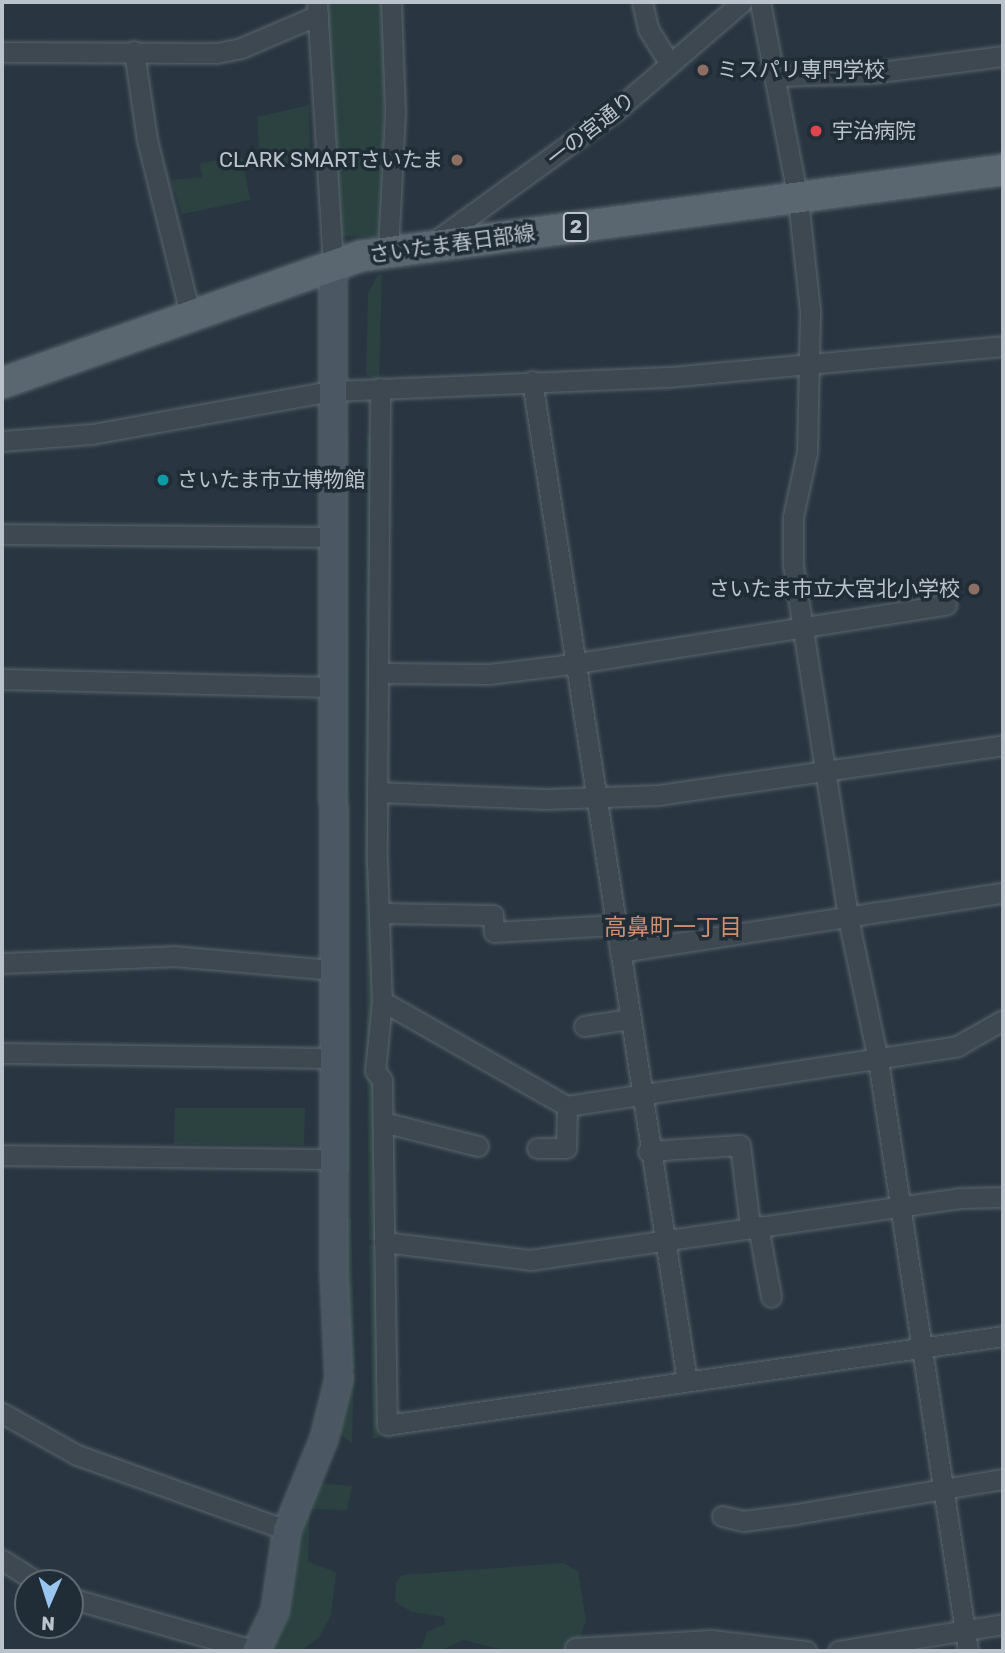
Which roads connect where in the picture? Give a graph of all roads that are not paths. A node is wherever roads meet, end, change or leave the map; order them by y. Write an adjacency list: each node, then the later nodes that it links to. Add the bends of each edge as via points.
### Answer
1 (391, 2): 14 (street, via 395,111)
2 (642, 2): 9 (street, via 648,29)
3 (742, 2): 9 (street, 一の宮通り)
4 (760, 2): 10 (street)
5 (317, 8): 6 (street, via 241,48); 15 (street)
6 (134, 51): 7 (street); 16 (street, via 146,140)
7 (2, 52)
8 (1003, 56): 10 (street, via 872,73)
9 (670, 64): 13 (street, 一の宮通り, via 547,163)
10 (777, 76): 12 (street)
11 (1003, 170): 12 (main road, さいたま春日部線 / 2)
12 (798, 199): 13 (main road, さいたま春日部線 / 2); 18 (street, via 808,274)
13 (431, 245): 14 (main road, さいたま春日部線 / 2)
14 (388, 251): 15 (main road, さいたま春日部線 / 2)
15 (333, 264): 16 (main road, さいたま春日部線 / 2); 22 (street)
16 (190, 314): 20 (main road, さいたま春日部線 / 2)
17 (1003, 346): 18 (street)
18 (809, 363): 19 (street, via 669,377); 27 (street, via 807,452 792,541)
19 (532, 381): 21 (street); 28 (street)
20 (2, 383)
21 (380, 388): 22 (street); 29 (street)
22 (330, 391): 23 (street, via 92,434); 25 (street)
23 (2, 441)
24 (2, 534): 25 (street)
25 (331, 537): 31 (street)
26 (946, 605): 27 (street)
27 (803, 625): 28 (street, via 782,634); 33 (street)
28 (572, 664): 29 (street, via 489,674); 35 (street)
29 (379, 673): 34 (street)
30 (2, 679): 31 (street)
31 (331, 687): 42 (street)
32 (1003, 745): 33 (street)
33 (828, 769): 35 (street, via 711,789); 38 (street)
34 (377, 792): 35 (street); 37 (street)
35 (592, 797): 39 (street)
36 (1003, 892): 38 (street)
37 (382, 913): 39 (street, via 493,915 494,932); 43 (street)
38 (849, 919): 40 (street); 49 (street)
39 (614, 925): 40 (street)
40 (620, 952): 44 (street)
41 (2, 963): 42 (street, via 173,956)
42 (334, 970): 48 (street)
43 (382, 1001): 51 (street); 52 (street, via 382,1048 375,1071 382,1080)
44 (629, 1019): 46 (street); 50 (street)
45 (1003, 1020): 49 (street, via 957,1046)
46 (584, 1026)
47 (2, 1054): 48 (street)
48 (334, 1058): 57 (street)
49 (878, 1060): 50 (street); 59 (street)
50 (639, 1096): 51 (street); 55 (street)
51 (567, 1106): 54 (street, via 566,1148)
52 (383, 1122): 53 (street); 62 (street)
53 (478, 1146)
54 (537, 1148)
55 (648, 1151): 60 (street, via 740,1145); 61 (street)
56 (2, 1155): 57 (street)
57 (334, 1159): 71 (street, via 339,1380 324,1439)
58 (1003, 1197): 59 (street)
59 (898, 1209): 60 (street); 65 (street)
60 (754, 1227): 61 (street); 63 (street)
61 (663, 1238): 62 (street, via 530,1260); 66 (street)
62 (384, 1242): 66 (street, via 387,1426)
63 (771, 1297)
64 (1003, 1336): 65 (street)
65 (921, 1348): 66 (street); 69 (street)
66 (687, 1381)
67 (2, 1413): 71 (street, via 77,1455)
68 (1003, 1479): 69 (street)
69 (939, 1489): 70 (street, via 743,1521); 74 (street)
70 (722, 1516)
71 (287, 1530): 76 (street, via 282,1585)
72 (84, 1602): 76 (street)
73 (1003, 1624): 74 (street)
74 (965, 1629): 78 (street); 79 (street)
75 (575, 1648): 77 (street, via 711,1640)
76 (256, 1651)
77 (806, 1651)
78 (838, 1651)
79 (968, 1651)

